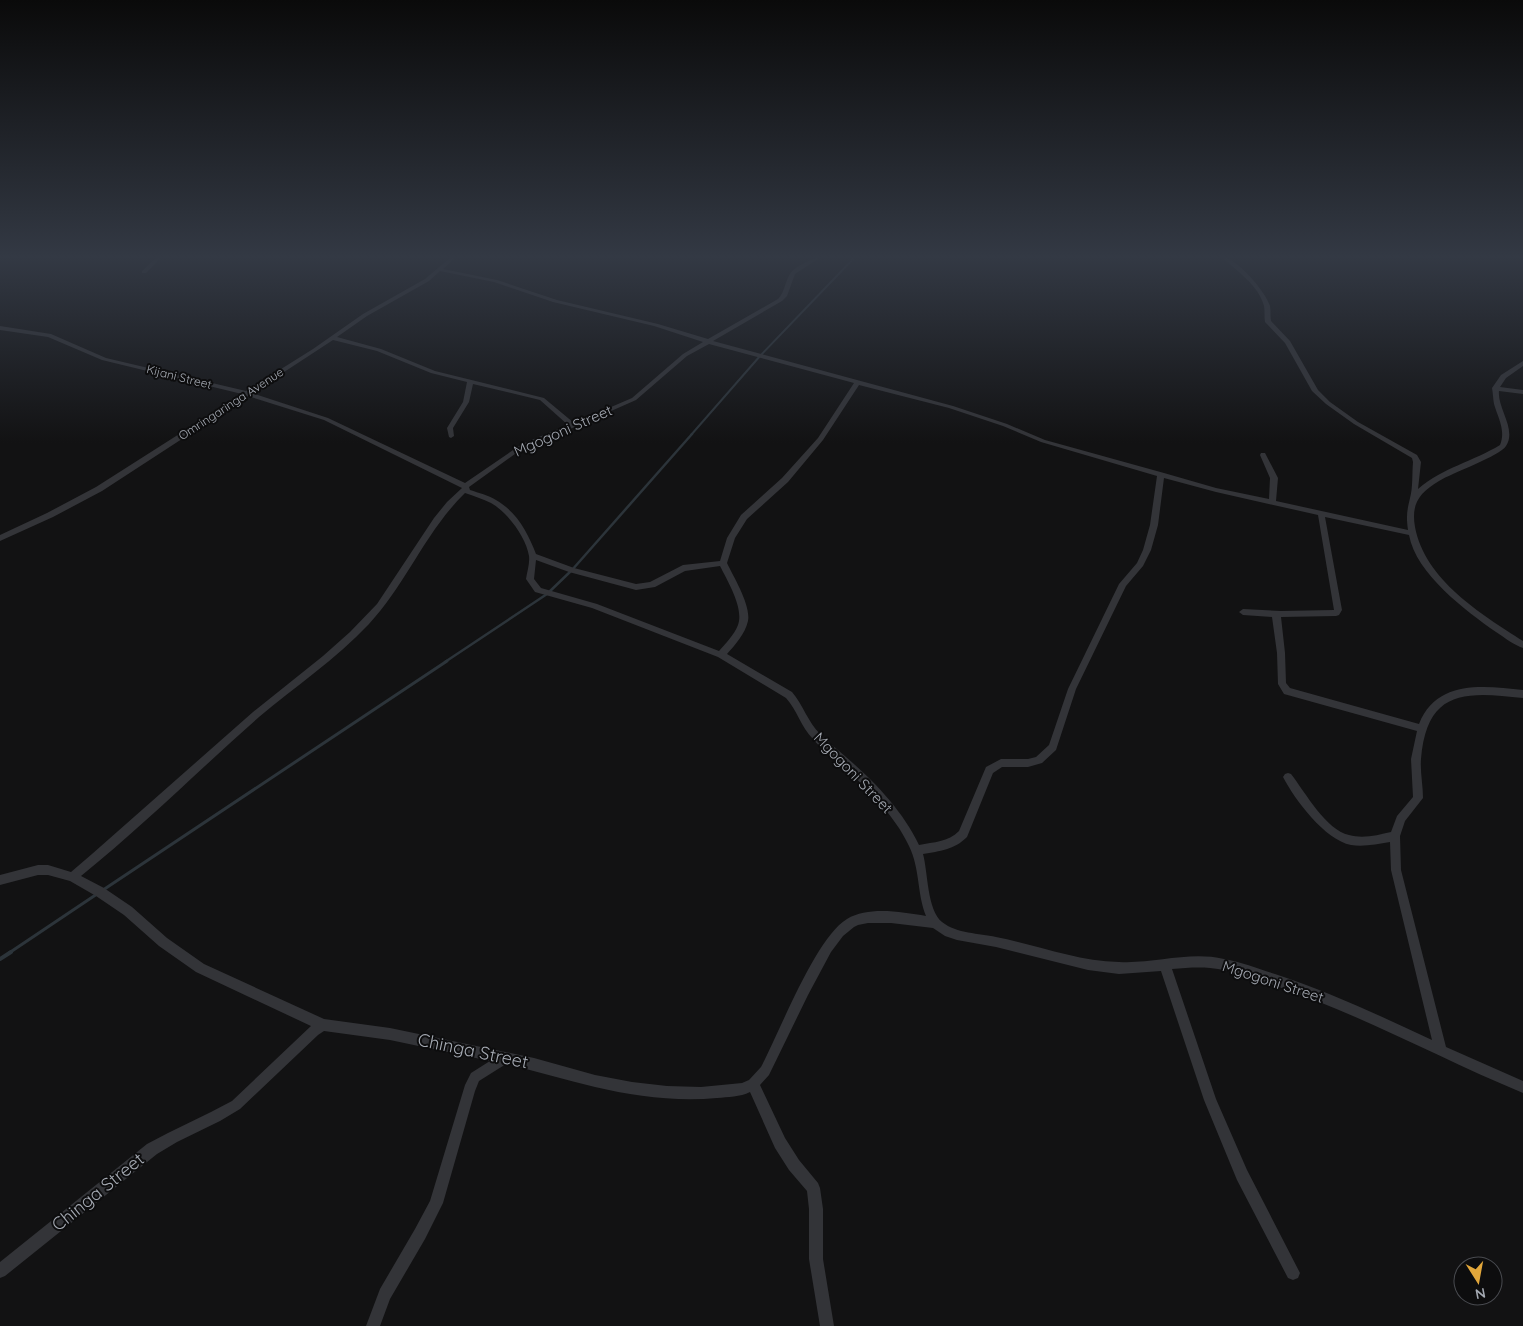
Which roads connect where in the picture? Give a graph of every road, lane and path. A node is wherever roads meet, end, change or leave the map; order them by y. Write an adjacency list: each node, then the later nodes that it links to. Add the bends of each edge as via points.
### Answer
1 (360, 319): 6 (street, Omringaringa Avenue)
2 (630, 319): 7 (street)
3 (747, 319): 7 (street, Mgogoni Street)
4 (1268, 319): 19 (street, via 1288,342 1316,391 1339,412 1415,457)
5 (0, 328): 13 (street, Kijani Street, via 49,335 104,359)
6 (333, 338): 9 (street, via 379,350 426,370); 13 (street, Omringaringa Avenue)
7 (708, 341): 10 (street); 14 (street, Mgogoni Street, via 685,355 634,399)
8 (1523, 363): 11 (street, via 1501,379)
9 (471, 381): 14 (street, via 542,399); 15 (street, via 466,402 450,428)
10 (857, 383): 17 (street, via 950,407 1043,441); 25 (street, via 821,439 785,480 744,517 731,538)
11 (1495, 388): 12 (street); 19 (street, via 1506,442 1444,475)
12 (1523, 392)
13 (245, 393): 18 (street, Kijani Street, via 326,419); 23 (street, Omringaringa Avenue, via 99,489)
14 (573, 426): 18 (street, Mgogoni Street, via 524,445)
15 (451, 436)
16 (1263, 455): 20 (street, via 1274,478)
17 (1161, 476): 20 (street); 34 (street, via 1147,550 1123,584 1072,689 1053,747 1039,760 1001,763 988,770 963,834 947,845)
18 (465, 488): 24 (street, Mgogoni Street, via 506,510 525,535); 35 (street, via 440,514 386,599 348,641 262,710 126,834)
19 (1414, 496): 22 (street)
20 (1272, 502): 21 (street)
21 (1321, 512): 22 (street); 27 (street, via 1338,610 1329,615)
22 (1411, 533): 28 (street, via 1426,562 1448,589 1470,610)
23 (0, 538)
24 (533, 556): 25 (street, via 636,587 652,585 683,568); 29 (street, Mgogoni Street, via 530,579 538,590 594,606)
25 (723, 563): 29 (street, via 744,618)
26 (1243, 612): 27 (street)
27 (1276, 614): 31 (street, via 1282,684 1287,691)
28 (1523, 645)
29 (721, 655): 34 (street, Mgogoni Street, via 789,695 813,733 878,797)
30 (1523, 694): 31 (street, via 1473,690 1454,693 1432,709)
31 (1423, 729): 33 (street, via 1416,760 1418,798 1401,819)
32 (1288, 777): 33 (street, via 1320,820 1341,837 1372,840)
33 (1395, 836): 40 (street, via 1396,870)
34 (917, 850): 37 (street, Mgogoni Street)
35 (72, 877): 36 (street, via 38,870); 39 (street, via 122,906 163,942 200,968)
36 (0, 880)
37 (933, 923): 38 (street, Mgogoni Street, via 964,936 1093,966); 42 (street, via 862,918 845,926 832,939 765,1072)
38 (1166, 965): 40 (street, Mgogoni Street, via 1223,964 1299,987); 45 (street, via 1210,1100 1242,1175)
39 (323, 1025): 41 (street, Chinga Street, via 390,1034); 44 (street, Chinga Street, via 236,1105 152,1149)
40 (1441, 1051): 43 (street, Mgogoni Street)
41 (506, 1058): 42 (street, Chinga Street, via 595,1081 658,1091 725,1092); 46 (street, via 475,1077 436,1204 387,1290)
42 (753, 1084): 47 (street, via 780,1143 813,1188 816,1259)
43 (1523, 1087)
44 (0, 1271)
45 (1293, 1272)
46 (372, 1326)
47 (827, 1326)

